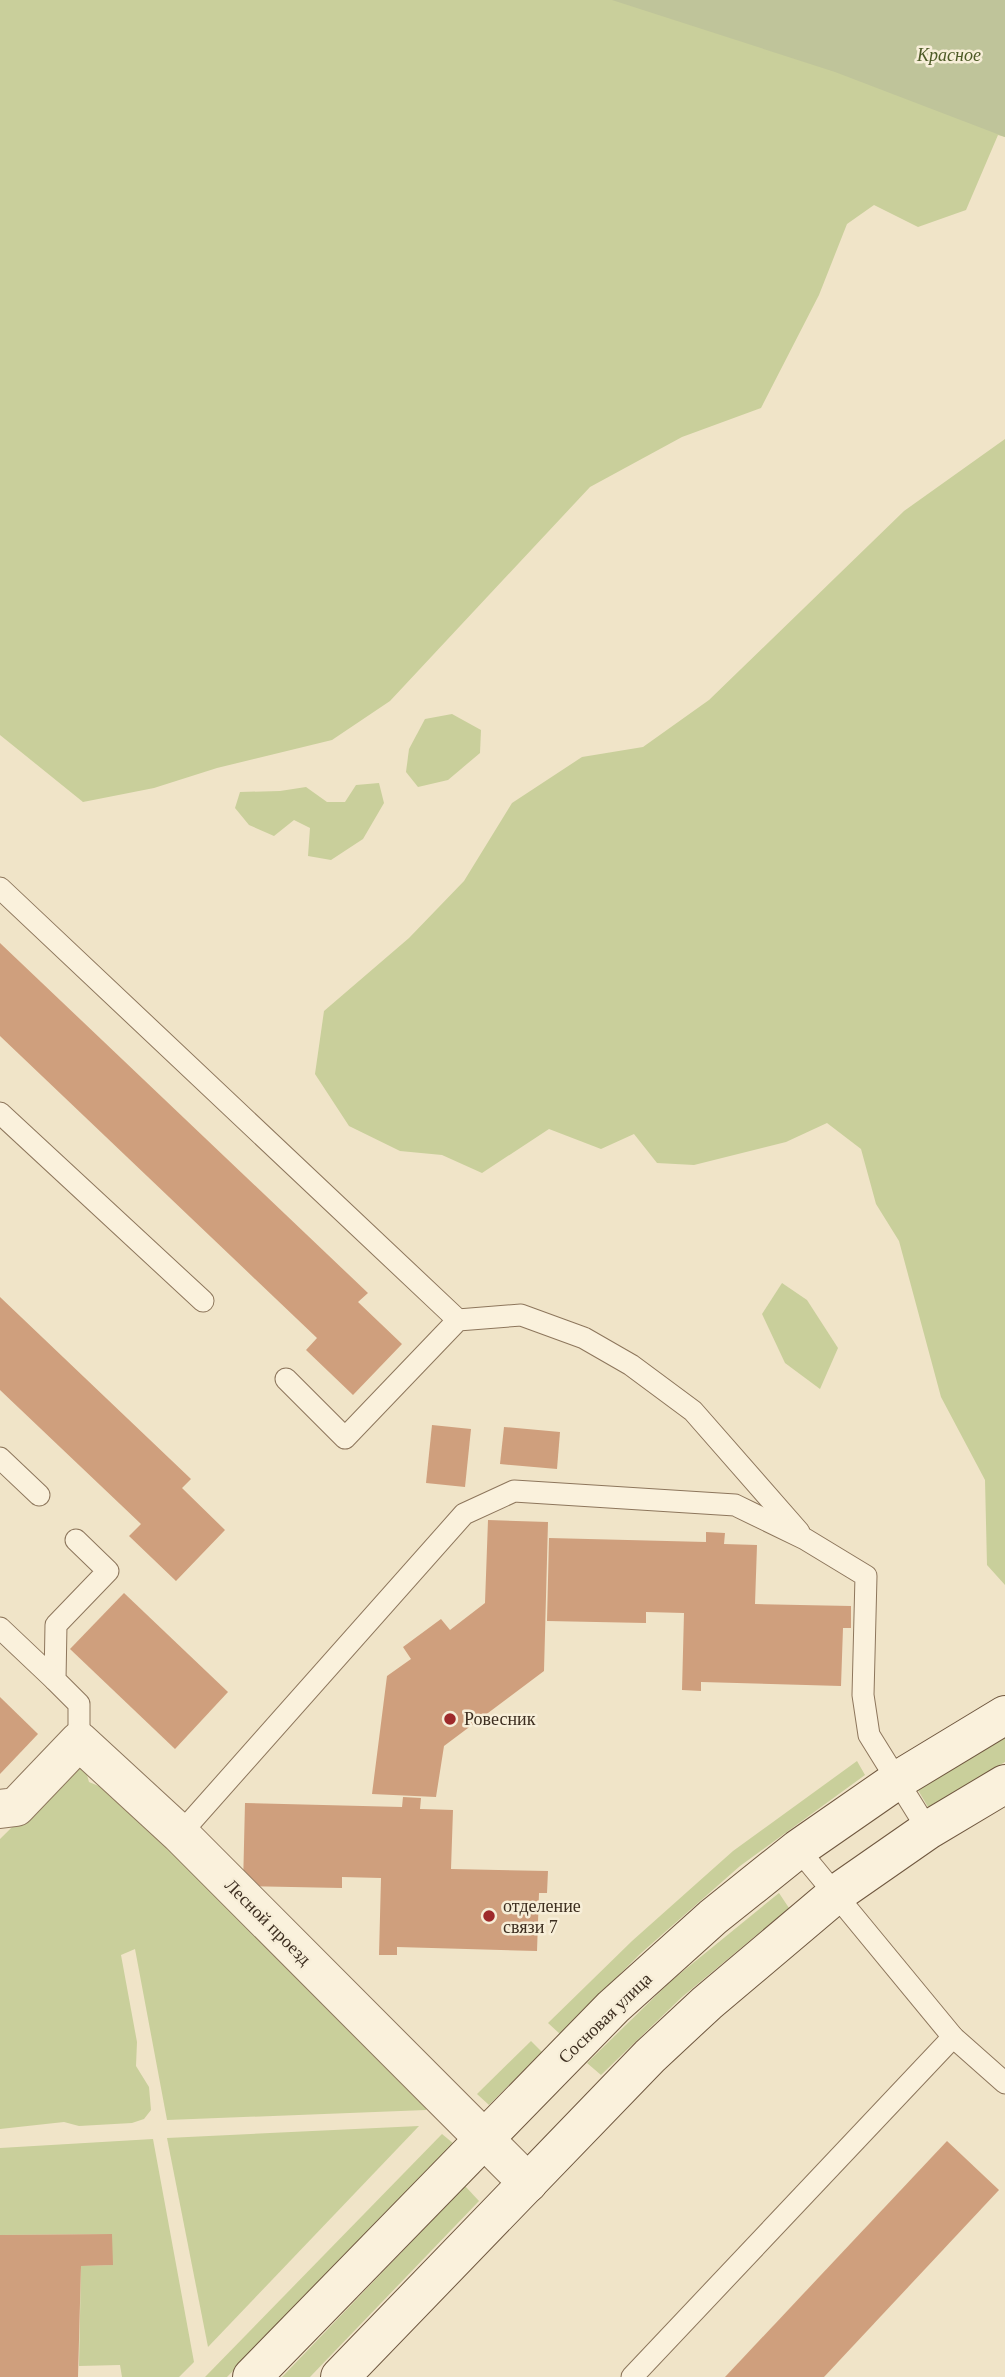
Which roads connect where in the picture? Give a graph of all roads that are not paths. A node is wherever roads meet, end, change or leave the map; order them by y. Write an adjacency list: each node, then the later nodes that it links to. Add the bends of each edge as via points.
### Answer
1 (0, 888): 4 (lane)
2 (0, 1113): 3 (lane)
3 (203, 1301)
4 (458, 1320): 5 (lane, via 345,1438); 8 (lane, via 521,1315 584,1338 631,1365 693,1411)
5 (286, 1379)
6 (0, 1458): 7 (lane)
7 (39, 1495)
8 (805, 1539): 14 (lane, via 866,1576 863,1695 869,1735); 18 (lane, via 735,1505 514,1491 464,1514)
9 (76, 1540): 11 (lane, via 108,1571 56,1625)
10 (0, 1628): 11 (lane)
11 (55, 1680): 13 (lane, via 79,1704)
12 (1005, 1715): 14 (street, Сосновая улица)
13 (79, 1741): 16 (street, via 16,1807); 18 (street, Лесной проезд)
14 (896, 1781): 17 (lane); 19 (street, Сосновая улица)
15 (1005, 1784): 17 (street)
16 (0, 1809)
17 (928, 1830): 20 (street)
18 (180, 1833): 23 (street, Лесной проезд)
19 (798, 1849): 20 (lane); 23 (street, Сосновая улица, via 613,2007)
20 (836, 1895): 21 (lane); 24 (street, via 707,2003)
21 (953, 2037): 22 (lane); 27 (lane)
22 (1005, 2083)
23 (484, 2137): 24 (street, Лесной проезд); 25 (street, Сосновая улица)
24 (528, 2183): 26 (street)
25 (252, 2377)
26 (340, 2377)
27 (632, 2377)

